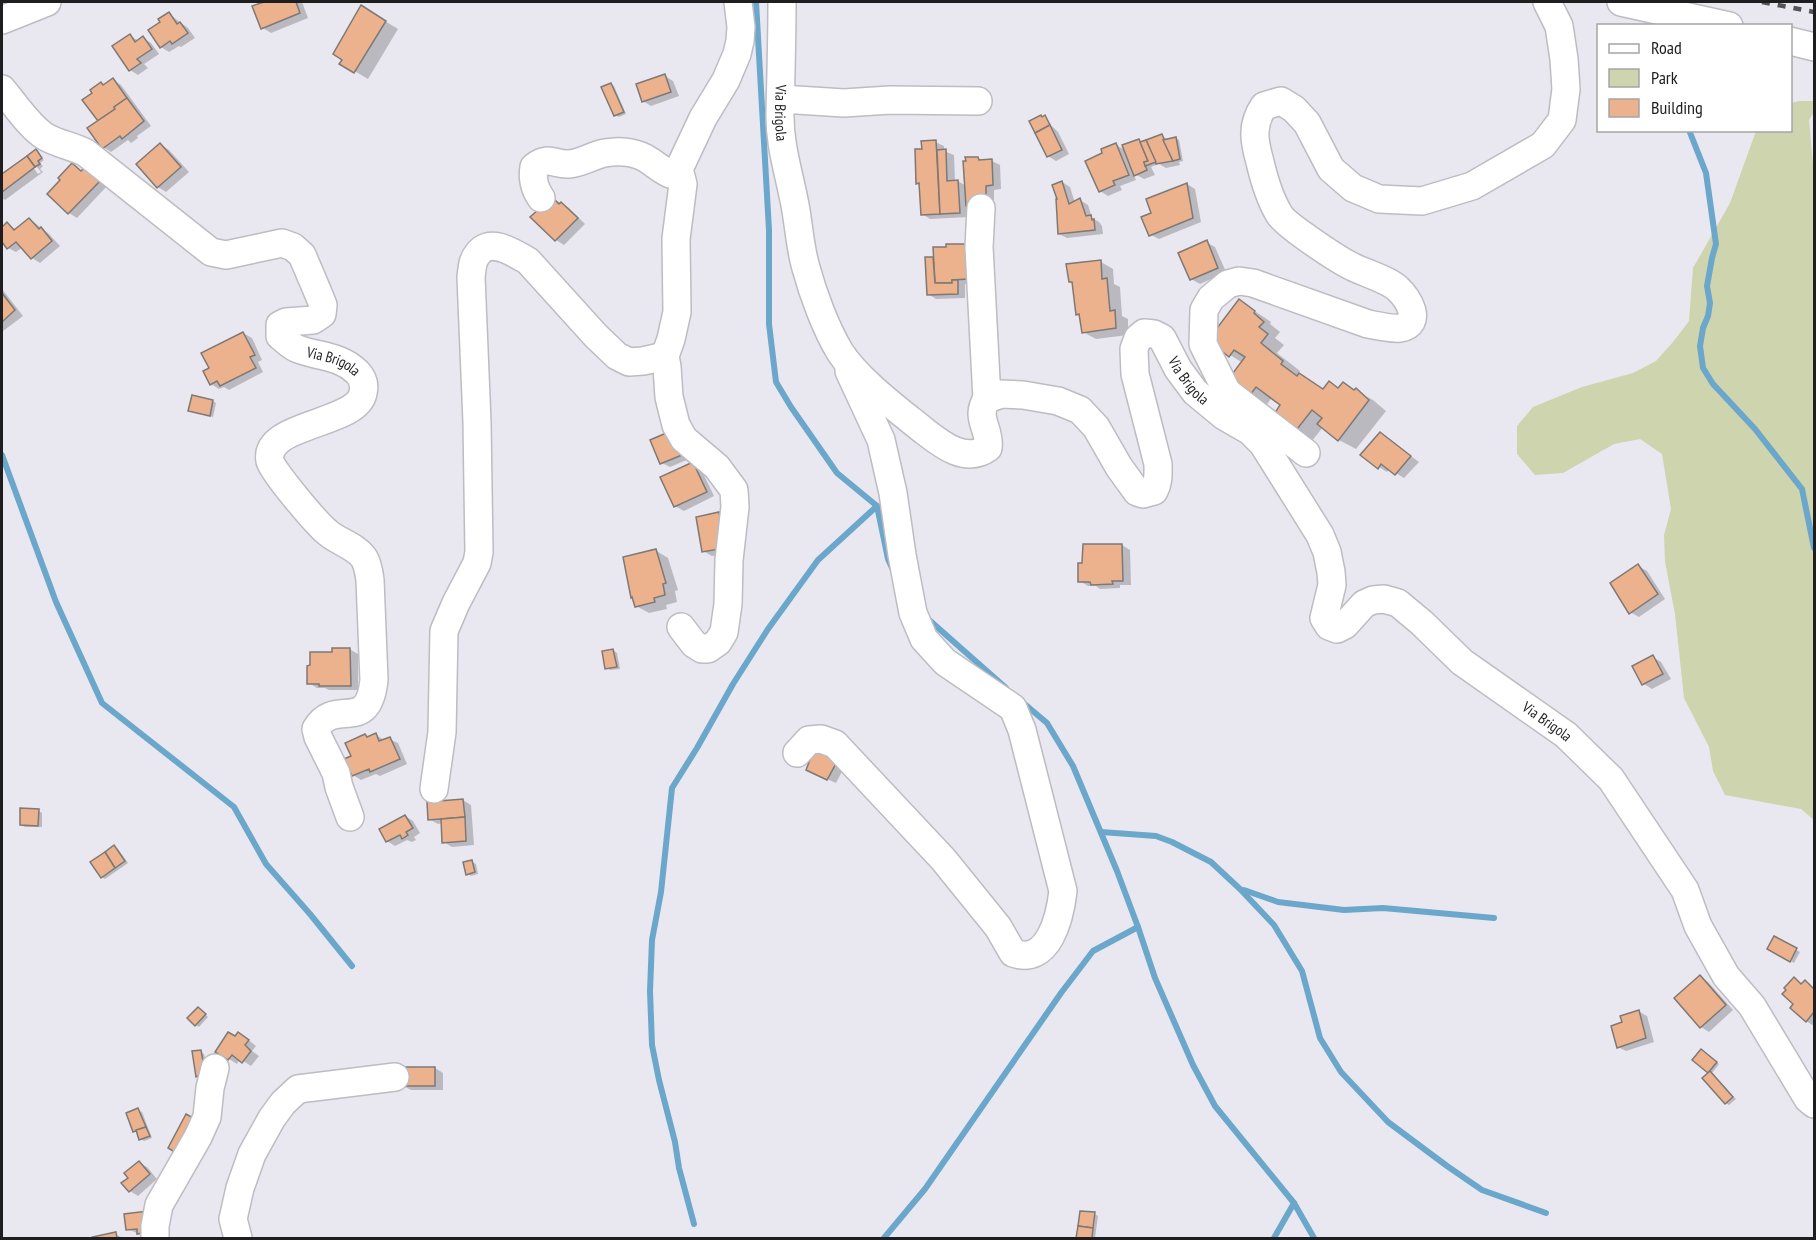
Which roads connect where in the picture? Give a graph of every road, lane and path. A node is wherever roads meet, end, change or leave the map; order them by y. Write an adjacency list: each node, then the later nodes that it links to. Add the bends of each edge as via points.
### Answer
1 (47, 2): 6 (street)
2 (738, 2): 13 (street, via 741,27 737,54)
3 (782, 2): 11 (street, Via Brigola)
4 (1547, 2): 19 (street, via 1559,26 1564,59 1562,120 1544,145 1472,186 1422,201 1379,199 1353,188 1331,169 1306,123 1294,110 1281,101 1264,106 1258,115 1254,127 1256,149 1280,216 1339,260 1397,287 1413,309 1410,322 1402,328 1388,328 1253,283 1228,284 1211,298 1204,310 1203,344 1227,392)
5 (1621, 2): 7 (street)
6 (2, 20)
7 (1720, 24)
8 (1792, 41): 9 (street)
9 (1815, 47)
10 (2, 89): 23 (street, Via Brigola, via 46,137 86,153 210,252 226,255 282,243 293,247 302,255 322,314 313,320 280,325 280,336 297,349 351,367 365,386 363,397 354,406 287,435 274,445 270,456 278,477 327,532 363,556 367,565 373,694 361,711 332,715 316,729)
11 (781, 99): 12 (street, via 844,103); 16 (street, Via Brigola, via 783,154 805,267)
12 (978, 100)
13 (679, 169): 14 (street, via 670,174 634,153 618,151 576,164 541,161 533,174); 17 (street, via 683,184 676,246 676,312)
14 (541, 198)
15 (981, 208): 18 (street, via 979,247)
16 (841, 354): 18 (street, Via Brigola, via 908,418 957,452 969,454 988,448 982,414); 21 (street, via 881,440 913,613 924,639 945,662 1013,708 1023,730 1063,891 1051,937 1038,951 1023,957 1013,953 998,927 944,859 836,744 809,740)
17 (665, 356): 20 (street, via 676,426 734,490 724,632 718,642 702,649); 22 (street, via 643,362 629,362 617,356 528,261 496,246 476,256 471,277 479,552 444,631 442,732)
18 (987, 399): 26 (street, Via Brigola, via 1001,394 1023,395 1058,400 1080,410 1096,426 1137,492 1149,493 1158,484 1158,464 1136,374 1134,349 1144,333 1162,338 1195,392 1263,444 1320,535 1332,572 1324,612 1326,623 1333,629 1342,627 1373,600 1384,598 1398,603 1462,662 1566,735 1611,779 1685,890 1698,926 1726,976 1752,1006 1808,1099)
19 (1306, 453)
20 (681, 627)
21 (796, 753)
22 (434, 789)
23 (350, 817)
24 (215, 1068): 27 (street, via 207,1117 159,1205)
25 (395, 1077): 28 (street, via 298,1089 283,1103 252,1154 240,1188 233,1219)
26 (1815, 1104)
27 (155, 1239)
28 (238, 1239)

